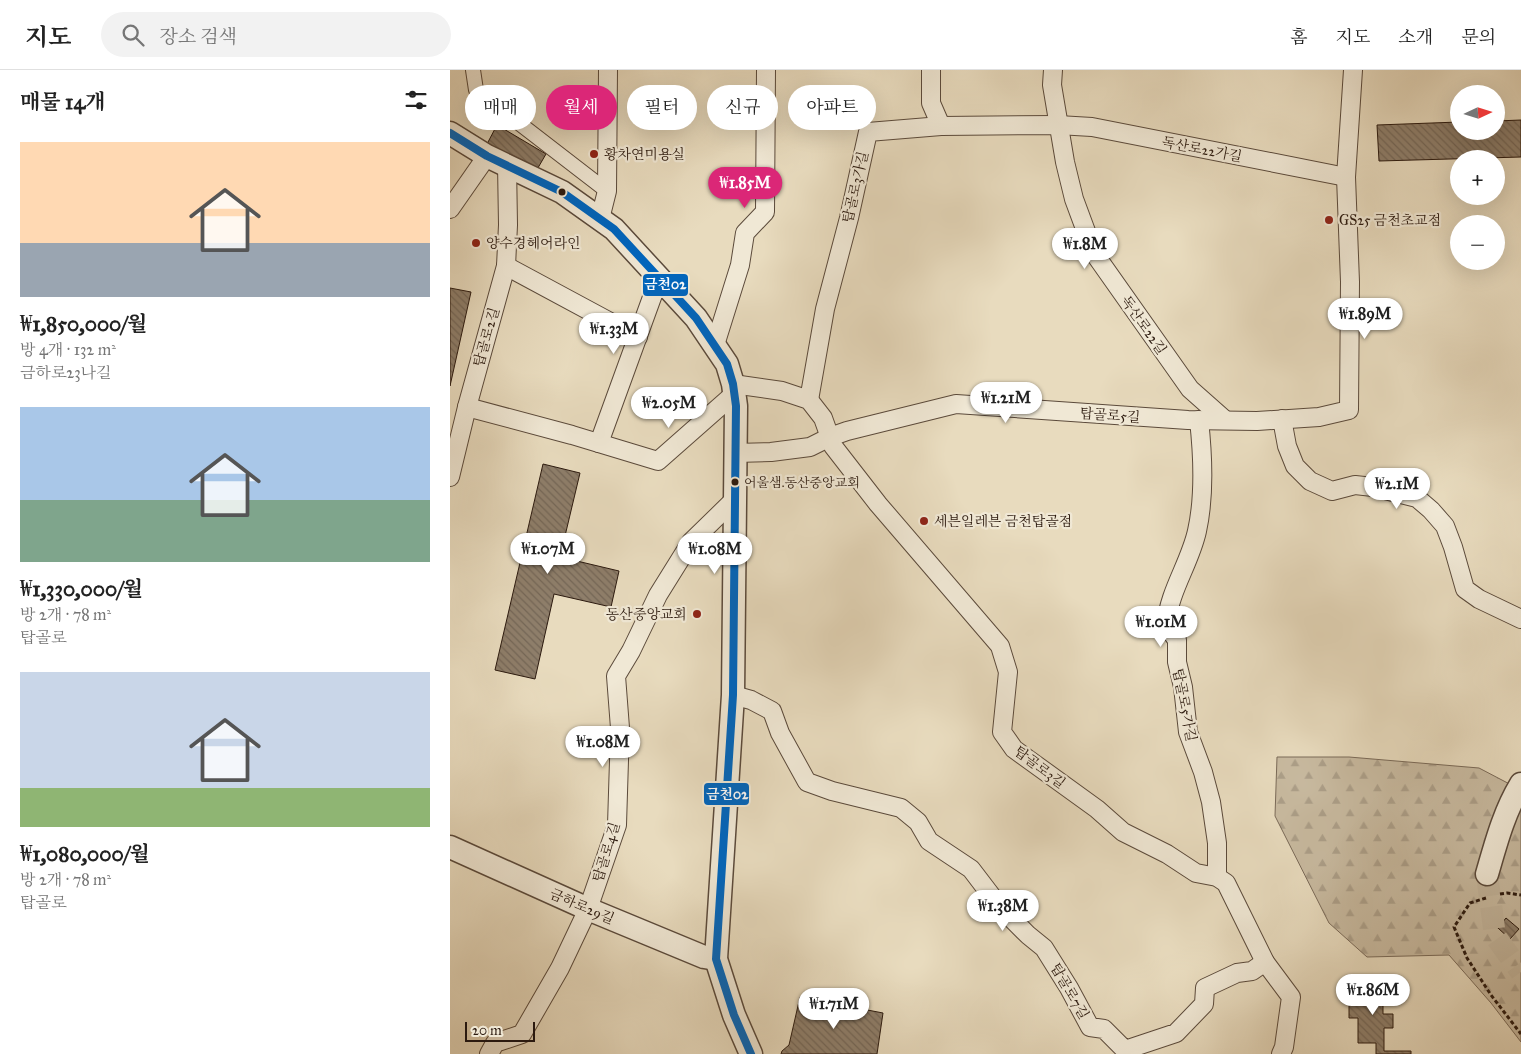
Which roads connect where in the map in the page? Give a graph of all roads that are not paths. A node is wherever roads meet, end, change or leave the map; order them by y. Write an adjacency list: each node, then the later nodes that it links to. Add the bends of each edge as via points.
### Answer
1 (473, 70): 12 (street, via 476,90)
2 (608, 70): 12 (street)
3 (766, 70): 18 (street, via 764,212 745,233 740,264)
4 (931, 70): 7 (street, via 930,104)
5 (1053, 70): 8 (street, 독산로22길)
6 (1353, 70): 11 (street)
7 (941, 126): 8 (street, 탑골로3가길); 20 (street, 탑골로3가길, via 868,132 825,309)
8 (1058, 126): 11 (street, 독산로22가길, via 1092,127); 24 (street, 독산로22길, via 1074,199 1094,253 1190,389)
9 (450, 133): 10 (street)
10 (497, 160): 13 (street); 14 (street, via 562,192); 15 (street, 탑골로2길, via 508,225)
11 (1346, 177): 22 (street, 탑골로5길, via 1350,282 1349,410 1319,417)
12 (607, 191): 14 (street)
13 (450, 209)
14 (600, 219): 16 (street, via 614,228)
15 (506, 266): 17 (street); 21 (street, 탑골로2길)
16 (659, 278): 17 (street); 18 (street, via 696,318)
17 (638, 338): 26 (street)
18 (714, 345): 19 (street, via 727,364)
19 (734, 389): 20 (street, via 782,391); 26 (street, via 658,461); 27 (street)
20 (809, 400): 25 (street, 탑골로3길, via 823,418)
21 (466, 407): 26 (street); 28 (street, 탑골로2길)
22 (1282, 419): 24 (street, 탑골로5길); 30 (street, via 1295,466 1310,481 1332,491 1355,485 1417,498 1444,526 1465,589)
23 (1199, 420): 24 (street, 탑골로5길); 25 (street, 탑골로5길, via 956,404); 35 (street, 탑골로5가길, via 1202,485 1197,531 1168,608 1166,625 1177,640 1177,662 1188,732 1211,802 1217,843)
24 (1225, 420)
25 (830, 437): 27 (street, 탑골로5길, via 810,447); 35 (street, 탑골로3길, via 833,446 878,504 1000,646 1008,672 1002,732 1014,749 1097,809 1122,832 1167,854 1196,873)
26 (599, 443)
27 (735, 453): 29 (street)
28 (450, 477)
29 (735, 499): 31 (street); 36 (street, 탑골로4길, via 691,542 658,595 616,676 620,728 617,825)
30 (1521, 619)
31 (733, 695): 37 (street); 38 (street, 탑골로7길, via 772,711 780,733 807,782 901,808 918,822 929,841 971,869 1000,907 1044,948 1090,1027 1104,1028 1125,1050 1176,1033 1204,1004 1205,988 1237,973 1252,971)
32 (1521, 784): 34 (street, via 1504,818)
33 (450, 847): 36 (street, 금하로29길)
34 (1487, 874)
35 (1217, 877): 38 (street, via 1226,883)
36 (588, 909): 37 (street, 금하로29길, via 704,957); 39 (street, 탑골로4길, via 560,968 522,1034 495,1043)
37 (716, 959): 40 (street)
38 (1265, 962): 41 (street, via 1292,997)
39 (489, 1054)
40 (751, 1054)
41 (1281, 1054)

